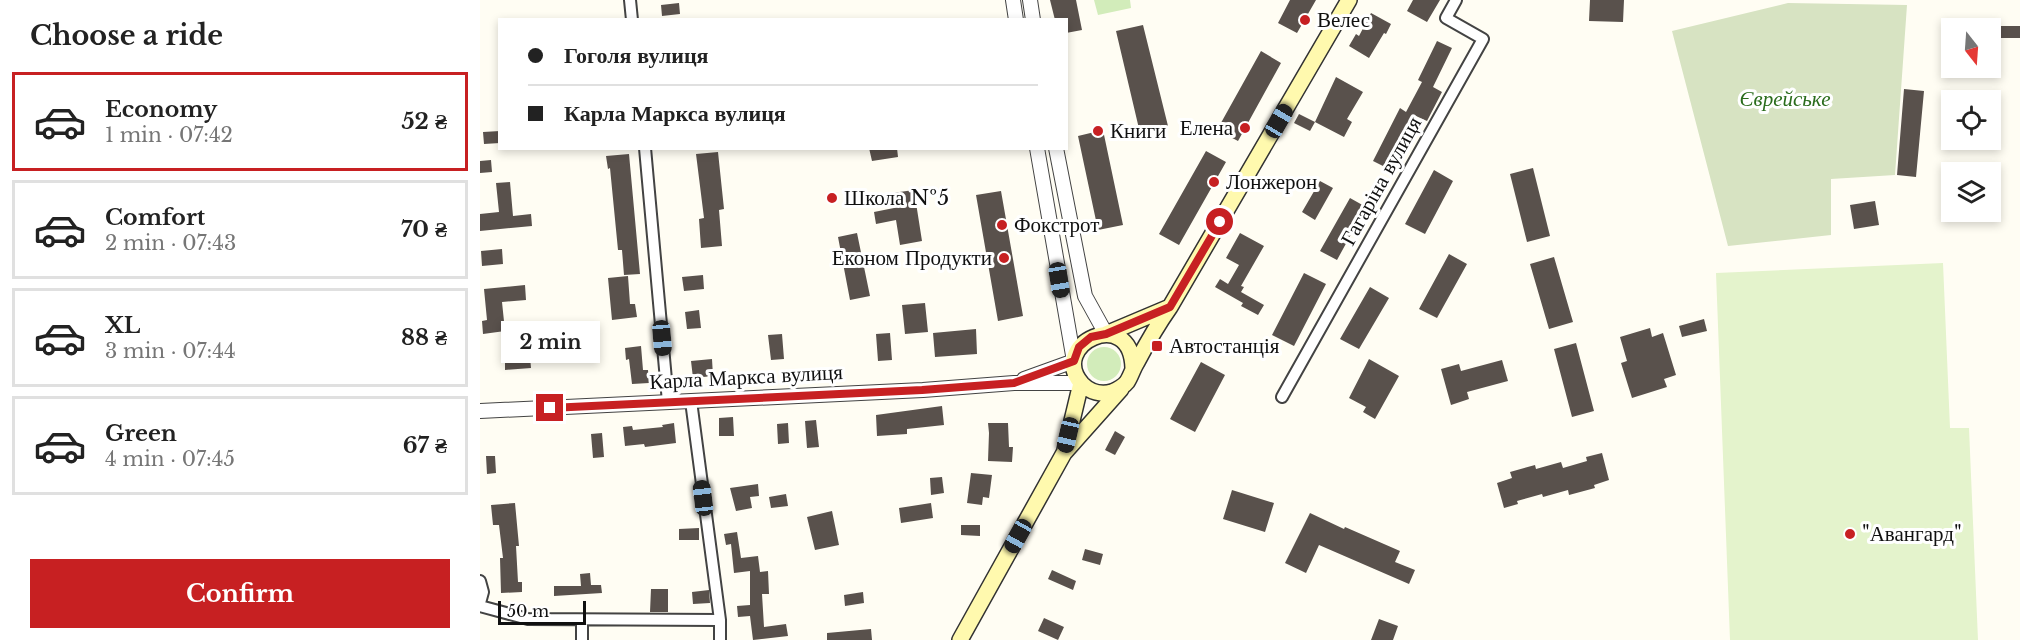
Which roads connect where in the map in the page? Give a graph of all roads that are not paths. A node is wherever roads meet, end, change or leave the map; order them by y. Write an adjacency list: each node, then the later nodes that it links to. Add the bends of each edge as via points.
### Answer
1 (630, 0): 6 (street)
2 (1013, 0): 7 (street)
3 (1030, 0): 8 (street)
4 (1349, 0): 12 (main road)
5 (1456, 0): 19 (street, Гагаріна вулиця, via 1446,18 1483,39)
6 (632, 18)
7 (1016, 18)
8 (1033, 18)
9 (645, 150): 21 (street)
10 (1037, 150): 14 (street)
11 (1056, 150): 13 (street, via 1085,296)
12 (1170, 307): 13 (main road); 15 (main road)
13 (1106, 334): 14 (main road, via 1085,341); 15 (main road, via 1126,345)
14 (1074, 361): 16 (street, Карла Маркса вулиця); 17 (main road)
15 (1133, 369): 18 (main road)
16 (1014, 383): 17 (street, Карла Маркса вулиця); 20 (street, Карла Маркса вулиця)
17 (1081, 383): 18 (main road, via 1101,393); 23 (main road)
18 (1123, 386): 23 (main road)
19 (1282, 397)
20 (692, 401): 21 (street, Карла Маркса вулиця); 27 (street)
21 (668, 402): 22 (street, Карла Маркса вулиця)
22 (480, 411)
23 (1064, 453): 30 (main road)
24 (480, 581): 25 (street)
25 (480, 604): 26 (street, via 528,619)
26 (582, 620): 27 (street); 28 (street)
27 (720, 620): 29 (street)
28 (582, 640)
29 (720, 640)
30 (960, 640)

